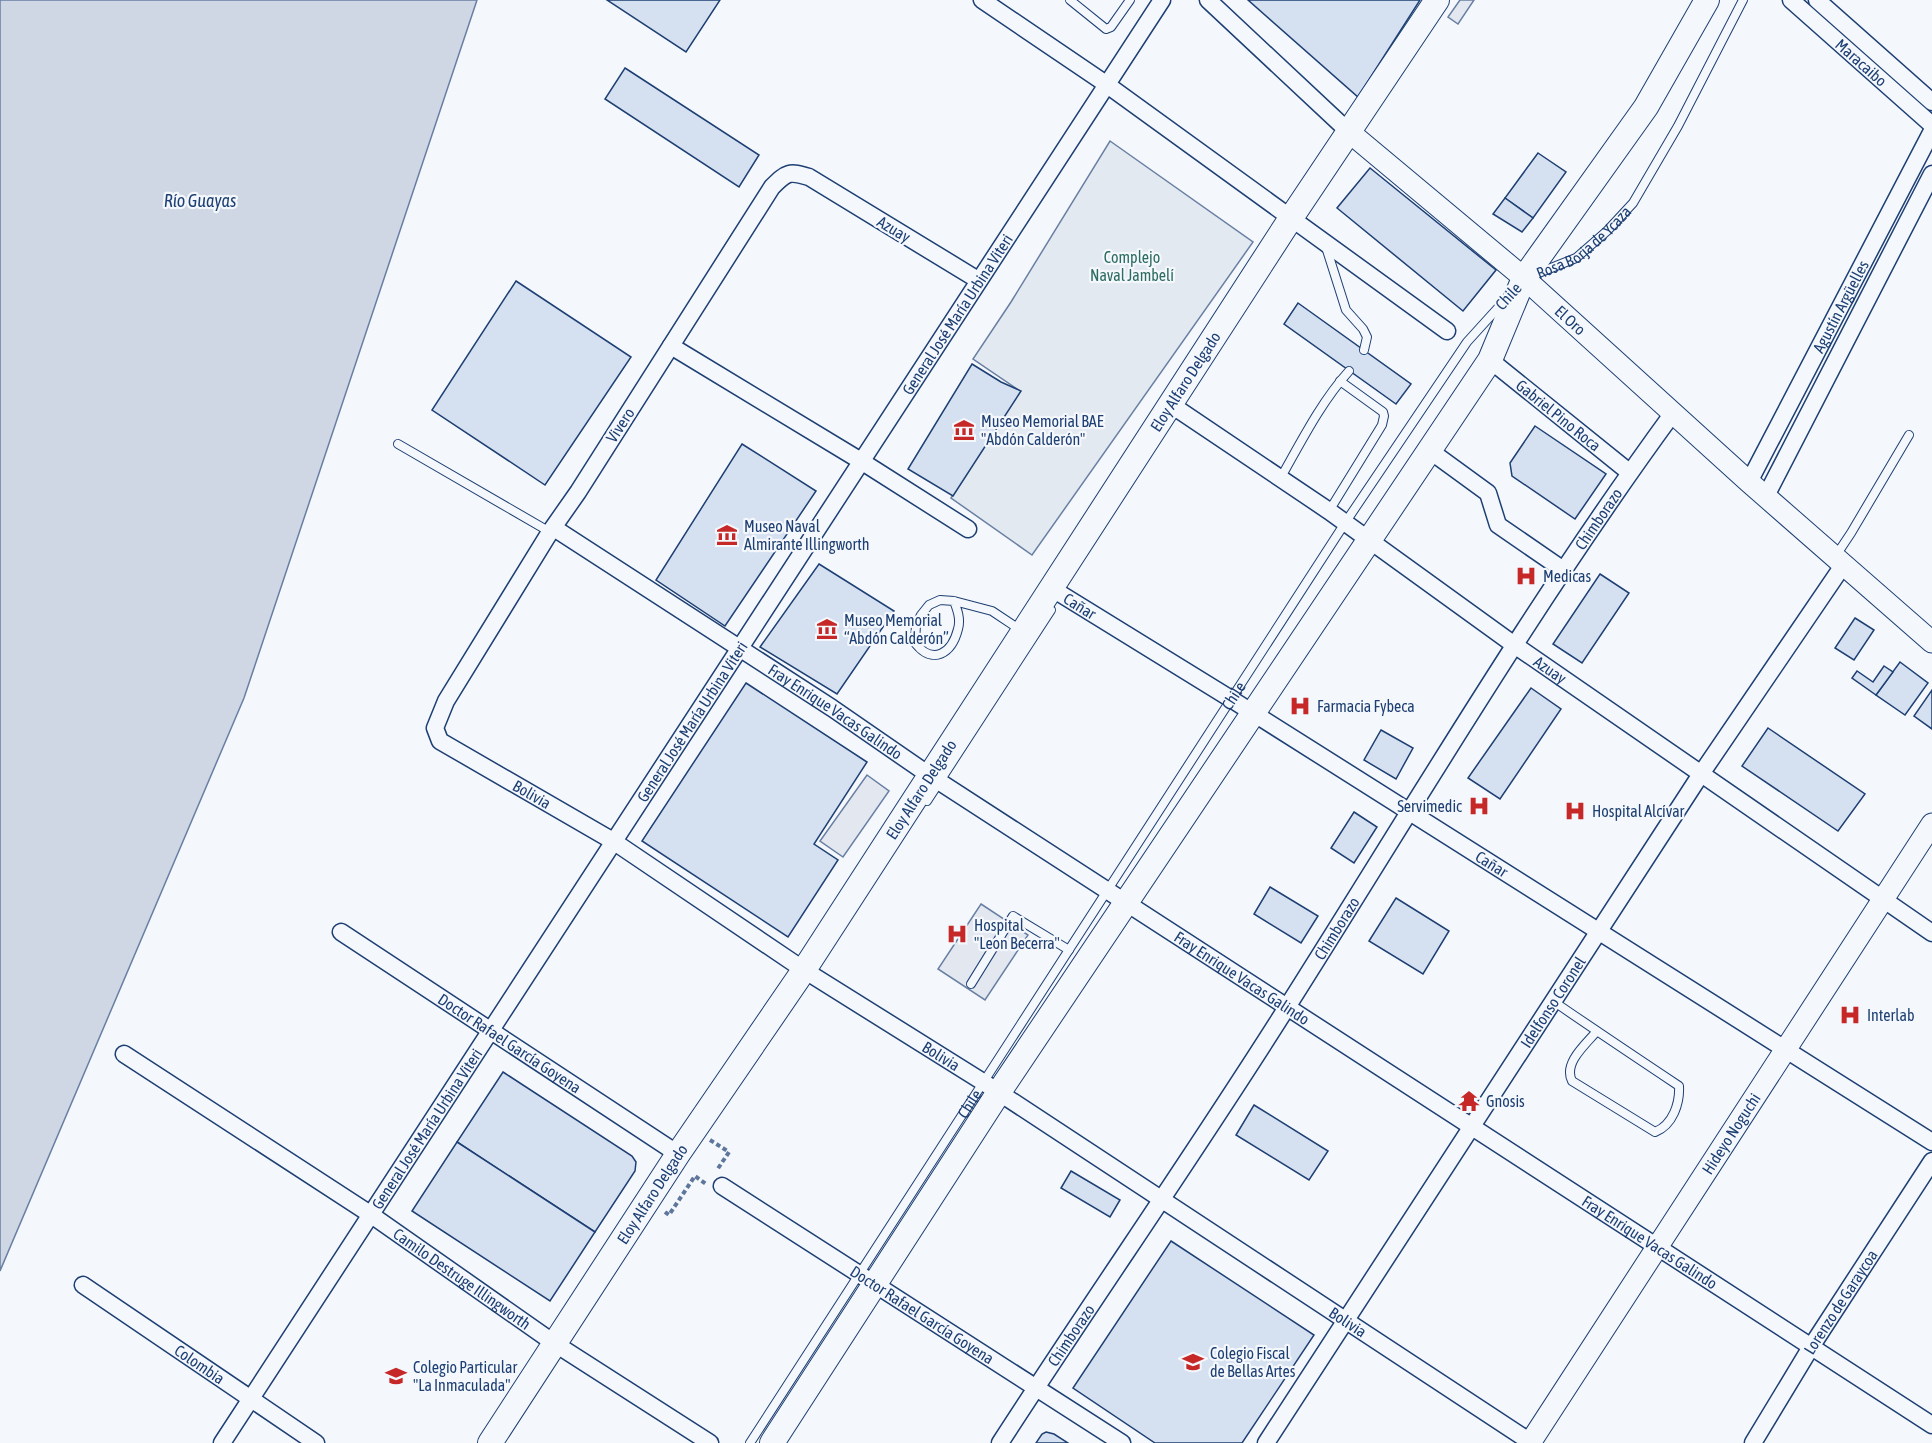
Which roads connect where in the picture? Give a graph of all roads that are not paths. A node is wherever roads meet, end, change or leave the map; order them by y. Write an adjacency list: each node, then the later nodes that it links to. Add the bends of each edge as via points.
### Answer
1 (982, 0): 11 (street)
2 (1070, 0): 3 (lane, via 1106,29)
3 (1130, 0)
4 (1162, 0): 11 (street, General José María Urbina Viteri)
5 (1208, 0): 16 (street, El Oro)
6 (1437, 0): 16 (main road, Eloy Alfaro Delgado)
7 (1707, 0): 22 (main road, Rosa Borja de Ycaza, via 1646,107)
8 (1743, 0): 22 (lane, Rosa Borja de Ycaza, via 1633,203 1576,258)
9 (1791, 0): 14 (street, Maracaibo)
10 (1817, 0): 12 (street, Maracaibo)
11 (1106, 84): 20 (street); 23 (street, General José María Urbina Viteri)
12 (1932, 102)
13 (1374, 111): 16 (lane)
14 (1932, 125)
15 (1932, 132): 24 (street, Agustín Argüelles)
16 (1352, 135): 17 (lane); 20 (main road, Eloy Alfaro Delgado); 22 (street, El Oro)
17 (1343, 158)
18 (1932, 174): 25 (street, Agustín Argüelles)
19 (809, 177): 23 (street, Azuay); 27 (street, Vivero, via 793,172 772,187)
20 (1298, 223): 21 (street); 32 (main road, Eloy Alfaro Delgado)
21 (1324, 241): 26 (street); 28 (lane, via 1346,310 1367,337)
22 (1524, 278): 29 (main road, Chile); 33 (street, El Oro); 43 (lane, Chile, via 1467,342)
23 (978, 280): 37 (street, General José María Urbina Viteri)
24 (1839, 311): 25 (street); 40 (street, Agustín Argüelles)
25 (1857, 320): 41 (street, Agustín Argüelles)
26 (1447, 331)
27 (671, 346): 37 (street); 45 (street, Vivero)
28 (1364, 350)
29 (1490, 360): 36 (main road, Chile); 38 (street, Gabriel Pino Roca)
30 (1349, 371): 31 (lane)
31 (1340, 381): 39 (lane); 42 (lane, via 1384,416)
32 (1177, 409): 39 (street, Azuay); 49 (main road, Eloy Alfaro Delgado)
33 (1672, 413): 38 (street, Chimborazo); 40 (street, El Oro)
34 (1909, 435): 47 (lane)
35 (398, 444): 45 (lane)
36 (1429, 450): 46 (main road, Chile); 48 (street, via 1488,492 1498,525)
37 (861, 461): 44 (street); 54 (street, General José María Urbina Viteri)
38 (1629, 472): 48 (street, Chimborazo)
39 (1280, 479): 42 (street, Azuay)
40 (1749, 482): 41 (street, El Oro)
41 (1766, 496): 47 (street, El Oro)
42 (1329, 511): 43 (street, Azuay)
43 (1345, 523): 46 (street, Azuay); 55 (lane, Chile)
44 (968, 529)
45 (552, 530): 54 (street, Fray Enrique Vacas Galindo); 56 (street, Vivero)
46 (1370, 540): 53 (street, Azuay); 57 (main road, Chile)
47 (1840, 560): 52 (street, El Oro); 58 (street, Idelfonso Coronel)
48 (1562, 569): 53 (street, Chimborazo)
49 (1060, 589): 51 (main road, Eloy Alfaro Delgado); 55 (street, Cañar); 59 (lane, Eloy Alfaro Delgado)
50 (954, 601): 50 (lane, via 940,600 921,615 915,643 925,653 941,655 949,648 958,629); 51 (lane, via 992,611)
51 (1023, 632): 59 (main road, Eloy Alfaro Delgado)
52 (1932, 642)
53 (1513, 644): 58 (street, Azuay); 61 (street, Chimborazo)
54 (739, 648): 59 (street, Fray Enrique Vacas Galindo); 63 (street, General José María Urbina Viteri)
55 (1231, 699): 57 (street, Cañar); 65 (lane, Chile)
56 (446, 701): 63 (street, Bolivia, via 435,728 440,741)
57 (1254, 714): 61 (street, Cañar); 65 (main road, Chile)
58 (1701, 774): 66 (street, Azuay); 68 (street, Idelfonso Coronel)
59 (935, 778): 60 (lane, Eloy Alfaro Delgado); 65 (street, Fray Enrique Vacas Galindo); 71 (main road, Eloy Alfaro Delgado)
60 (921, 810)
61 (1409, 812): 68 (street, Cañar); 74 (street, Chimborazo)
62 (1932, 824): 66 (street, Hideyo Noguchi)
63 (613, 841): 71 (street, Bolivia); 75 (street, General José María Urbina Viteri)
64 (882, 868): 71 (lane, Eloy Alfaro Delgado)
65 (1118, 896): 70 (lane, Chile); 74 (street, Fray Enrique Vacas Galindo); 79 (main road, Chile)
66 (1882, 900): 69 (street, Azuay); 77 (street, Hideyo Noguchi)
67 (341, 932): 75 (street, Doctor Rafael García Goyena)
68 (1598, 932): 73 (street, Idelfonso Coronel); 77 (street, Cañar)
69 (1932, 933)
70 (1069, 950): 72 (lane, via 1013,916); 79 (lane, Chile)
71 (806, 971): 79 (street, Bolivia); 82 (main road, Eloy Alfaro Delgado); 91 (lane, Eloy Alfaro Delgado, via 702,1135)
72 (971, 984)
73 (1553, 1001): 76 (lane); 80 (street, Idelfonso Coronel)
74 (1288, 1007): 80 (street, Fray Enrique Vacas Galindo); 85 (street, Chimborazo)
75 (490, 1030): 82 (street, Doctor Rafael García Goyena); 86 (street, General José María Urbina Viteri)
76 (1597, 1031): 76 (lane, via 1678,1086 1678,1104 1662,1129 1655,1132 1572,1081 1571,1063)
77 (1785, 1050): 81 (street, Cañar); 87 (street, Hideyo Noguchi)
78 (124, 1054): 86 (street, Camilo Destruge Illingworth)
79 (991, 1087): 85 (street, Bolivia); 88 (main road, Chile)
80 (1472, 1126): 87 (street, Fray Enrique Vacas Galindo); 90 (street, Idelfonso Coronel)
81 (1932, 1142)
82 (678, 1154): 91 (main road, Eloy Alfaro Delgado)
83 (1932, 1161): 92 (street, Lorenzo de Garaycoa)
84 (722, 1186): 88 (street, Doctor Rafael García Goyena)
85 (1162, 1200): 90 (street, Bolivia); 93 (street, Chimborazo)
86 (370, 1214): 91 (street, Camilo Destruge Illingworth); 95 (street, General José María Urbina Viteri)
87 (1658, 1247): 92 (street, Fray Enrique Vacas Galindo); 106 (street, Hideyo Noguchi)
88 (867, 1280): 93 (street, Doctor Rafael García Goyena); 101 (lane, Chile); 102 (main road, Chile)
89 (83, 1286): 95 (street, Colombia)
90 (1345, 1321): 105 (street, Idelfonso Coronel); 106 (street, Bolivia)
91 (558, 1345): 94 (lane, Eloy Alfaro Delgado); 99 (main road, Eloy Alfaro Delgado); 100 (street, Camilo Destruge Illingworth)
92 (1811, 1347): 96 (street, Fray Enrique Vacas Galindo); 107 (street, Lorenzo de Garaycoa)
93 (1036, 1388): 103 (street, Chimborazo); 104 (street, Doctor Rafael García Goyena)
94 (533, 1395)
95 (250, 1399): 97 (street, General José María Urbina Viteri); 98 (street, Colombia)
96 (1932, 1425)
97 (222, 1443)
98 (316, 1443)
99 (490, 1443)
100 (710, 1443)
101 (750, 1443)
102 (772, 1443)
103 (1000, 1443)
104 (1122, 1443)
105 (1266, 1443)
106 (1531, 1443)
107 (1753, 1443)

